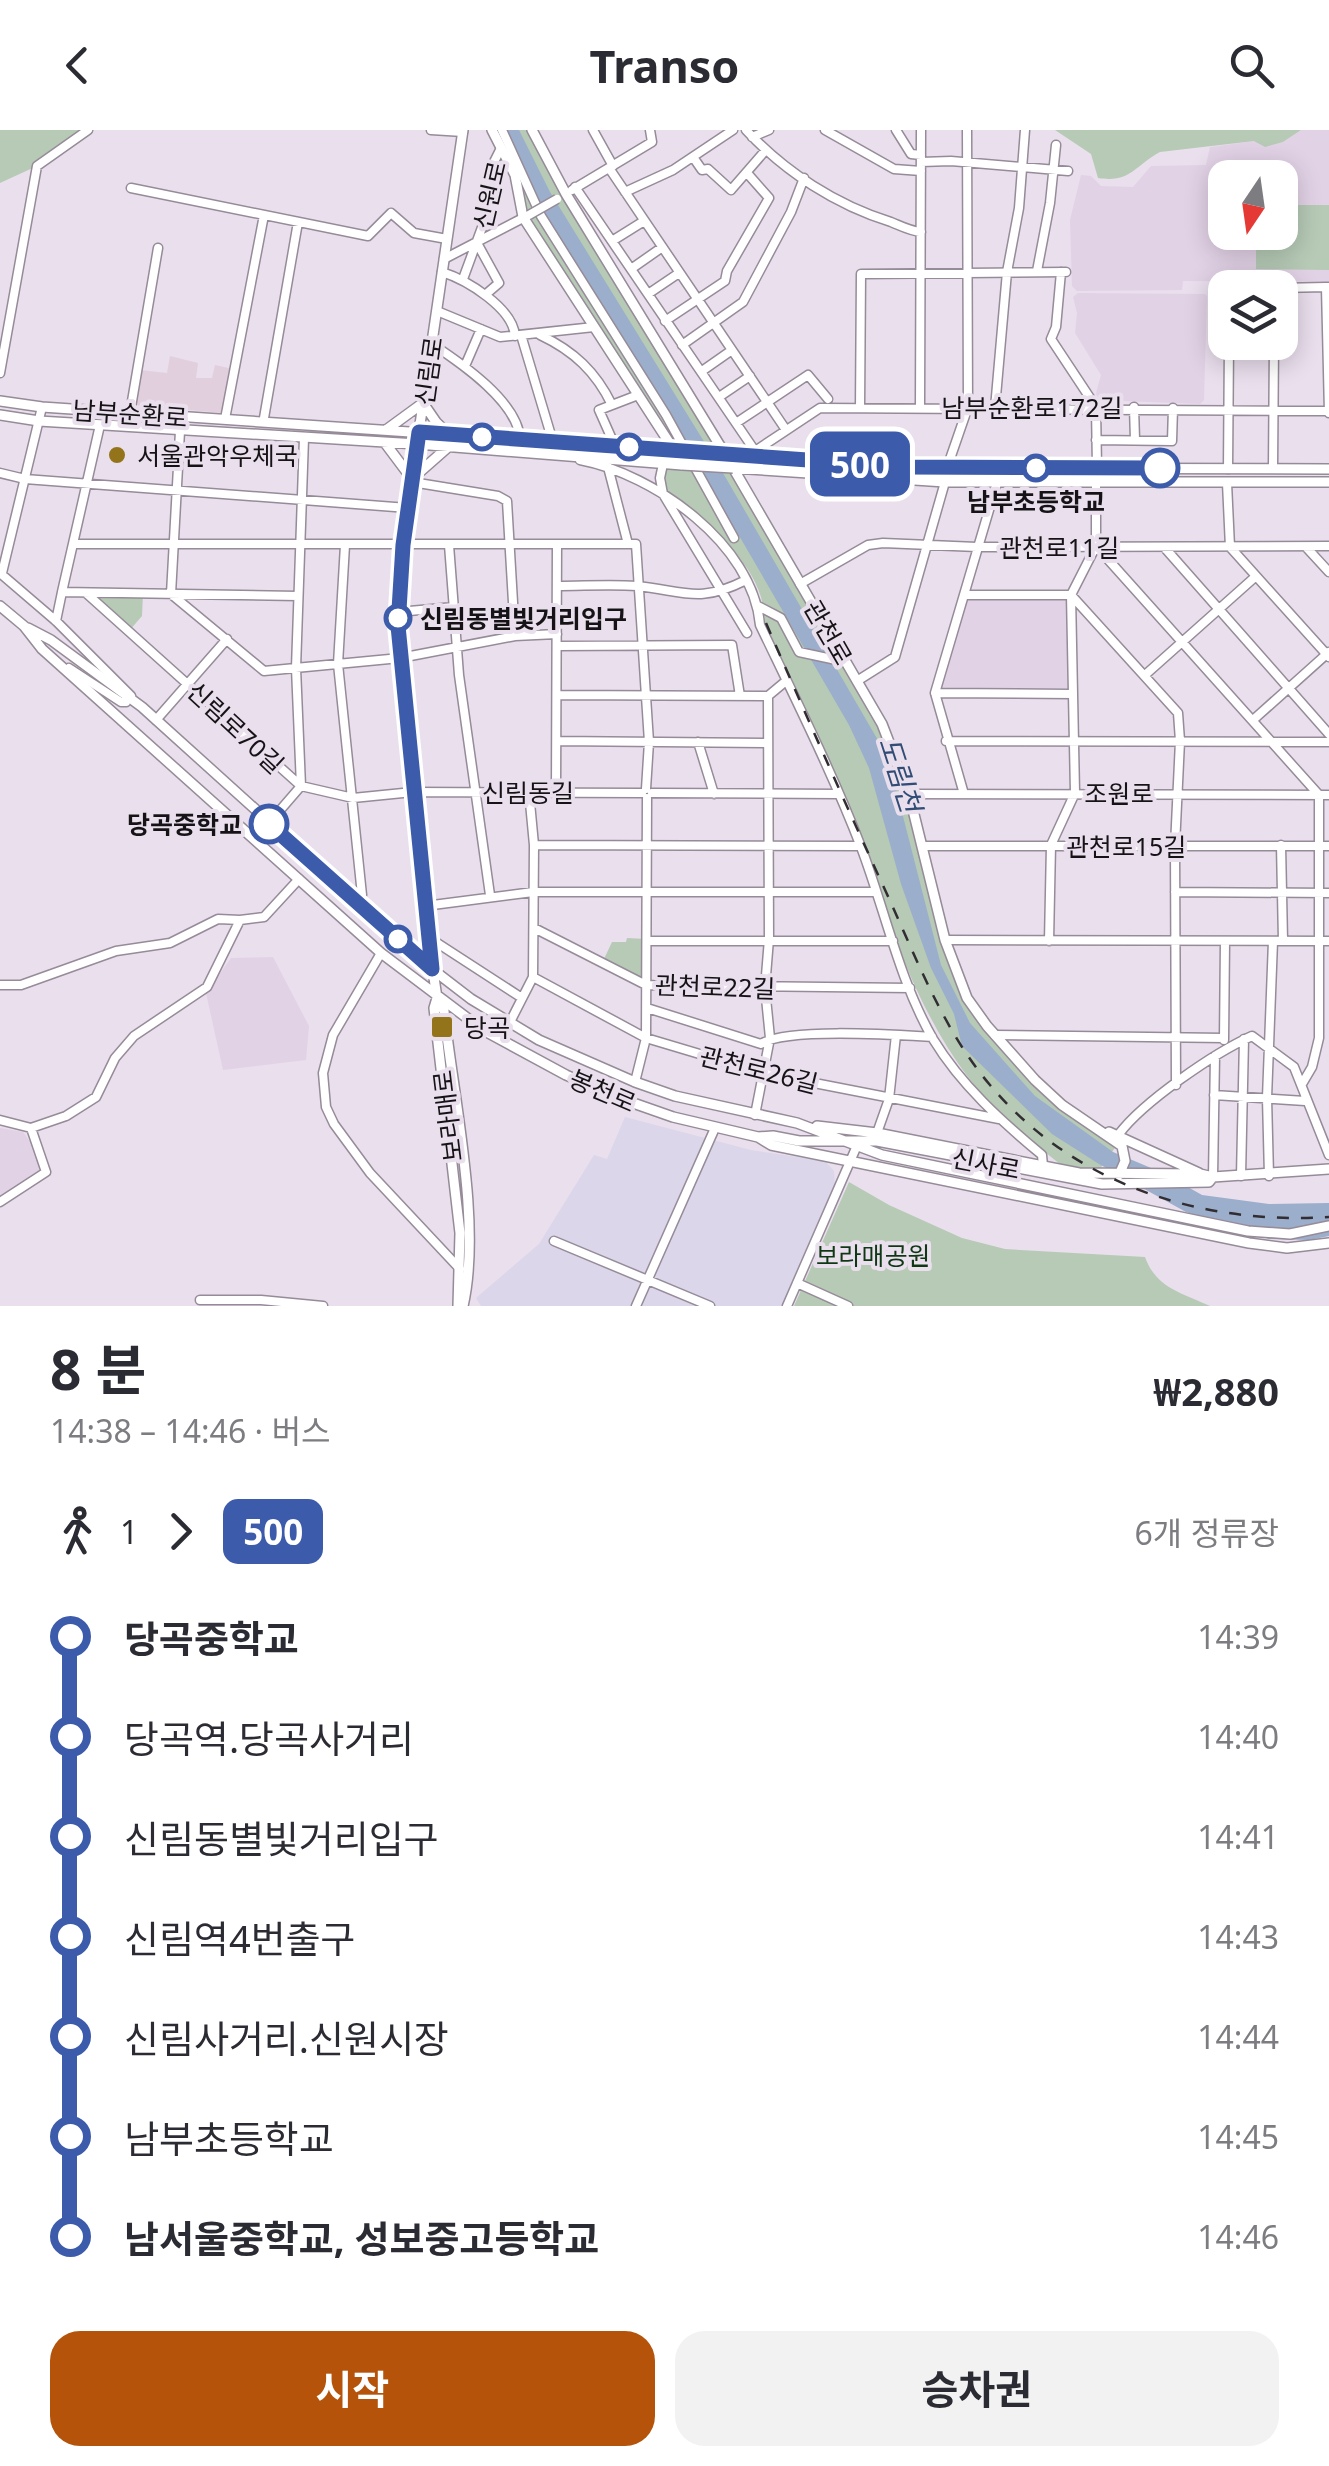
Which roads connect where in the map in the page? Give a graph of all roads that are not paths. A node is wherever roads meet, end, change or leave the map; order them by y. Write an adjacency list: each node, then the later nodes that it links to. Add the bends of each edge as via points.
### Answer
1 (88, 130): 71 (street, via 37,166)
2 (431, 130): 15 (street)
3 (492, 130): 18 (main road)
4 (502, 130): 141 (street, via 542,216)
5 (532, 130): 32 (main road, 관천로)
6 (593, 130): 23 (street)
7 (650, 130): 23 (street, via 652,142)
8 (733, 130): 20 (street)
9 (769, 130): 16 (street)
10 (825, 130): 21 (street, via 894,170)
11 (896, 130): 21 (street)
12 (921, 130): 21 (street)
13 (967, 130): 22 (street)
14 (1025, 130): 24 (street)
15 (463, 131): 38 (main road, 신림로)
16 (749, 133): 19 (street)
17 (1056, 145): 25 (street)
18 (501, 148): 34 (main road); 40 (street, 신원로, via 492,163 492,196)
19 (764, 152): 27 (street); 28 (street)
20 (693, 157): 27 (street, via 731,190); 31 (street)
21 (921, 163): 22 (street); 37 (street)
22 (966, 163): 24 (street); 49 (street)
23 (610, 167): 29 (street); 31 (street)
24 (1022, 168): 25 (street); 47 (street)
25 (1054, 170): 26 (street); 45 (street)
26 (1068, 171)
27 (747, 173): 56 (street, via 769,198 725,281)
28 (804, 178): 37 (street, via 870,218); 59 (street, via 743,302)
29 (576, 187): 32 (street); 39 (street)
30 (131, 188): 33 (street)
31 (625, 192): 35 (street)
32 (562, 197): 34 (street, 신원로, bridge); 114 (main road, 관천로)
33 (264, 215): 36 (street); 93 (street)
34 (526, 216): 40 (street, 신원로); 60 (main road)
35 (644, 221): 39 (street); 42 (street)
36 (298, 222): 38 (street, via 368,236 391,212 414,233); 94 (street)
37 (921, 232): 50 (street)
38 (447, 238): 43 (main road, 신림로)
39 (612, 241): 44 (street)
40 (477, 243): 43 (street, 신원로); 51 (street); 55 (street, via 499,283)
41 (158, 248): 91 (street)
42 (661, 248): 44 (street); 48 (street)
43 (444, 260): 46 (main road, 신림로)
44 (630, 269): 54 (street)
45 (1037, 271): 47 (street); 83 (street, via 1064,272 1051,339)
46 (442, 272): 51 (street); 57 (main road, 신림로)
47 (1007, 272): 49 (street); 85 (street)
48 (679, 273): 54 (street); 56 (street)
49 (967, 274): 50 (street); 82 (street)
50 (920, 275): 81 (street); 84 (street, via 861,274)
51 (462, 279): 55 (street)
52 (1327, 287): 53 (street); 90 (street)
53 (1298, 288)
54 (648, 294): 58 (street)
55 (485, 296): 63 (street)
56 (696, 300): 58 (street); 59 (street)
57 (436, 312): 61 (street); 64 (main road, 신림로)
58 (666, 321): 65 (street)
59 (714, 325): 65 (street); 66 (street)
60 (594, 327): 62 (street); 73 (main road)
61 (481, 329): 63 (street); 69 (street)
62 (536, 334): 63 (street); 79 (street, via 598,376)
63 (518, 335): 107 (street)
64 (432, 344): 69 (street); 77 (main road, 신림로)
65 (682, 345): 70 (street)
66 (732, 350): 70 (street); 72 (street)
67 (1228, 360): 88 (street)
68 (1274, 360): 89 (street)
69 (465, 366): 104 (street, via 509,410)
70 (702, 370): 74 (street)
71 (0, 373)
72 (750, 376): 74 (street); 78 (street)
73 (638, 395): 79 (street); 112 (main road)
74 (719, 397): 96 (street)
75 (828, 398): 78 (street, via 808,375)
76 (0, 400): 80 (main road, 남부순환로)
77 (423, 403): 98 (main road); 101 (main road, 신림로); 102 (main road)
78 (768, 403): 96 (street); 100 (street)
79 (612, 405): 110 (street, via 599,410)
80 (42, 406): 91 (main road, 남부순환로); 95 (street)
81 (920, 407): 82 (street, 남부순환로172길); 84 (street, 남부순환로172길)
82 (968, 407): 85 (street, 남부순환로172길); 118 (street)
83 (1096, 407): 85 (street, 남부순환로172길); 86 (street, 남부순환로172길); 105 (street)
84 (860, 408): 100 (street, 남부순환로172길, via 820,408)
85 (994, 408)
86 (1134, 408): 87 (street, 남부순환로172길); 106 (street)
87 (1172, 408): 88 (street, 남부순환로172길); 106 (street, via 1172,440)
88 (1228, 409): 89 (street, 남부순환로172길); 125 (street)
89 (1274, 410): 90 (street, 남부순환로172길); 124 (street)
90 (1328, 412)
91 (130, 413): 93 (main road, 남부순환로)
92 (0, 415): 95 (main road, 남부순환로)
93 (226, 419): 94 (main road, 남부순환로)
94 (262, 420): 98 (main road, 남부순환로)
95 (39, 421): 97 (main road, 남부순환로); 129 (street)
96 (736, 423): 115 (street)
97 (100, 425): 99 (main road, 남부순환로); 136 (street)
98 (381, 429): 101 (main road, 남부순환로)
99 (180, 430): 103 (main road, 남부순환로); 137 (street)
100 (786, 430): 115 (street, 남부순환로172길)
101 (419, 432): 102 (main road, 남부순환로); 109 (main road, 신림로)
102 (449, 435): 104 (main road, 남부순환로)
103 (304, 438): 108 (main road, 남부순환로); 139 (street)
104 (520, 439): 107 (main road, 남부순환로)
105 (1096, 440): 106 (street); 123 (street)
106 (1135, 440)
107 (553, 442): 110 (main road, 남부순환로)
108 (386, 443): 109 (main road, 남부순환로); 130 (main road)
109 (417, 444): 111 (main road, 남부순환로); 130 (main road, 신림로)
110 (615, 446): 112 (main road, 남부순환로)
111 (449, 447): 116 (main road, 남부순환로); 130 (main road)
112 (674, 450): 113 (main road, 남부순환로, bridge)
113 (702, 452): 114 (main road, 남부순환로, bridge); 121 (main road, bridge, via 708,460)
114 (725, 454): 115 (main road, 남부순환로); 122 (main road, 관천로)
115 (755, 454): 117 (main road, 남부순환로)
116 (546, 455): 119 (main road, 남부순환로); 120 (street)
117 (794, 459): 123 (main road, 남부순환로); 128 (main road, via 786,464)
118 (950, 459)
119 (664, 464): 121 (main road, 남부순환로, bridge); 138 (street)
120 (608, 466): 138 (street); 145 (street)
121 (701, 466): 122 (main road, 남부순환로, bridge)
122 (733, 468): 128 (main road, 남부순환로); 162 (main road, 관천로)
123 (1097, 468): 125 (main road, 남부순환로)
124 (1274, 468): 125 (main road, 남부순환로); 126 (main road, 남부순환로)
125 (1228, 469)
126 (1329, 469)
127 (0, 472): 129 (street)
128 (792, 472): 131 (main road, 남부순환로)
129 (25, 479): 136 (street); 159 (street)
130 (412, 480): 140 (main road, 신림로); 150 (street, via 508,502)
131 (944, 482): 132 (main road, 남부순환로); 151 (street)
132 (997, 482): 133 (main road, 남부순환로); 155 (street)
133 (1096, 482): 135 (main road, 남부순환로); 152 (street)
134 (1329, 482): 135 (main road, 남부순환로)
135 (1227, 483): 157 (street)
136 (88, 484): 137 (street); 142 (street)
137 (177, 491): 139 (street); 143 (street)
138 (663, 494): 161 (street, via 708,529); 167 (street)
139 (302, 500): 140 (street); 146 (street)
140 (408, 508): 148 (main road, 신림로)
141 (734, 538)
142 (75, 544): 143 (street); 165 (street)
143 (174, 544): 146 (street); 168 (street)
144 (557, 544): 145 (street); 150 (street); 163 (street)
145 (632, 544): 164 (street)
146 (300, 545): 147 (street); 170 (street)
147 (344, 545): 148 (street); 191 (street)
148 (403, 545): 149 (street); 176 (main road, 신림로)
149 (449, 545): 150 (street); 173 (street)
150 (509, 545): 181 (street)
151 (927, 545): 155 (street, 관천로11길); 162 (street, 관천로11길, via 868,545); 197 (street, via 895,657)
152 (1096, 546): 155 (street, 관천로11길); 156 (street, 관천로11길); 169 (street); 183 (street)
153 (1306, 546): 154 (street, 관천로11길); 157 (street, 관천로11길); 158 (street)
154 (1329, 546)
155 (977, 547): 171 (street)
156 (1164, 547): 157 (street, 관천로11길); 174 (street)
157 (1230, 547): 160 (street)
158 (1329, 572)
159 (1, 573): 177 (street)
160 (1255, 576): 174 (street); 187 (street)
161 (746, 580): 167 (street); 172 (street)
162 (800, 584): 189 (main road, 관천로)
163 (557, 586): 164 (street); 180 (street)
164 (639, 586): 167 (street, via 679,594); 184 (street)
165 (62, 592): 166 (street); 177 (street)
166 (86, 592): 168 (street); 196 (street, 신림로70길)
167 (722, 592): 179 (street)
168 (171, 594): 170 (street); 182 (street)
169 (1071, 595): 171 (street); 193 (street); 200 (street)
170 (298, 596): 192 (street)
171 (964, 596): 199 (street)
172 (758, 606): 189 (street, via 781,618 798,652); 195 (street)
173 (454, 607): 176 (street); 186 (street)
174 (1220, 609): 183 (street); 198 (street)
175 (2, 610): 178 (main road, 봉천로)
176 (398, 612): 188 (main road, 신림로)
177 (56, 621): 194 (street)
178 (24, 626): 190 (main road, 봉천로); 203 (main road, 봉천로)
179 (747, 633)
180 (557, 634): 181 (street); 185 (street)
181 (514, 636): 186 (street)
182 (228, 639): 192 (street, via 264,671); 196 (street)
183 (1181, 641): 193 (street); 208 (street)
184 (642, 644): 185 (street); 202 (street); 204 (street, via 732,645)
185 (557, 646): 201 (street)
186 (456, 647): 188 (street); 222 (street)
187 (1328, 655): 198 (street)
188 (400, 658): 191 (street); 221 (main road, 신림로)
189 (846, 662): 197 (main road, 관천로)
190 (60, 664): 203 (street, via 121,702); 235 (main road, 봉천로)
191 (338, 664): 192 (street); 233 (street)
192 (296, 668): 219 (street)
193 (1146, 675): 215 (street, via 1178,713)
194 (115, 678): 203 (street); 206 (street)
195 (786, 681): 205 (street); 229 (street)
196 (188, 682): 207 (street); 219 (street, 신림로70길)
197 (857, 682): 230 (main road, 관천로)
198 (1289, 689): 208 (street); 209 (street)
199 (934, 693): 200 (street); 211 (street)
200 (1073, 694): 212 (street)
201 (557, 695): 202 (street); 210 (street)
202 (646, 695): 204 (street); 213 (street)
203 (128, 696): 206 (main road, 봉천로)
204 (740, 696): 205 (street)
205 (768, 696): 218 (street)
206 (142, 707): 207 (main road, 봉천로)
207 (156, 720): 234 (main road, 봉천로)
208 (1253, 720): 216 (street)
209 (1329, 734)
210 (557, 741): 213 (street); 220 (street)
211 (946, 741): 212 (street); 231 (street)
212 (1074, 741): 215 (street); 225 (street)
213 (648, 742): 214 (street); 224 (street)
214 (698, 742): 218 (street); 227 (street)
215 (1180, 742): 216 (street); 226 (street)
216 (1274, 742): 217 (street); 232 (street)
217 (1329, 742)
218 (768, 743): 228 (street)
219 (301, 786): 233 (street, 신림로70길); 234 (street)
220 (556, 791): 223 (street, 신림동길); 224 (street, 신림동길)
221 (413, 792): 222 (street, 신림동길); 233 (street, 신림로70길); 259 (main road, 신림로)
222 (475, 792): 223 (street, 신림동길); 257 (street)
223 (529, 792): 238 (street)
224 (647, 793): 227 (street, 신림동길); 236 (street)
225 (1074, 793): 226 (street, 조원로); 231 (street, 조원로); 240 (street)
226 (1176, 793): 232 (street, 조원로); 243 (street)
227 (714, 794): 228 (street, 신림동길)
228 (767, 794): 229 (street, 신림동길); 239 (street)
229 (838, 794): 241 (street)
230 (909, 794): 231 (street, 조원로); 242 (main road, 관천로)
231 (964, 794)
232 (1324, 795): 244 (street)
233 (353, 798): 258 (street, via 362,896)
234 (271, 825): 235 (main road, via 276,841); 246 (main road, 봉천로)
235 (261, 843): 247 (main road, 봉천로)
236 (646, 844): 238 (street); 239 (street); 253 (street)
237 (1281, 844): 243 (street, 관천로15길); 244 (street, 관천로15길); 254 (street)
238 (534, 845): 249 (street)
239 (768, 845): 241 (street); 250 (street)
240 (1050, 845): 242 (street, 관천로15길); 243 (street, 관천로15길); 265 (street)
241 (860, 846): 251 (street)
242 (922, 846): 264 (main road, 관천로)
243 (1175, 846): 252 (street)
244 (1318, 846): 245 (street, 관천로15길); 255 (street)
245 (1329, 846)
246 (322, 873): 248 (main road, via 305,871); 258 (main road, 봉천로)
247 (299, 878): 248 (main road, 봉천로); 260 (street, via 264,917)
248 (308, 887): 273 (main road, 봉천로)
249 (533, 892): 253 (street); 257 (street); 261 (street)
250 (768, 892): 251 (street); 253 (street); 263 (street)
251 (876, 892): 269 (street)
252 (1175, 892): 254 (street); 270 (street)
253 (647, 893): 268 (street)
254 (1282, 893): 255 (street); 272 (street)
255 (1318, 893): 256 (street); 266 (street)
256 (1329, 893)
257 (490, 895): 259 (street)
258 (356, 903): 274 (main road, 봉천로)
259 (425, 906): 262 (main road, 신림로)
260 (240, 920): 277 (street, via 218,919 170,943 116,951 21,986); 312 (street, via 208,987 134,1036 96,1097)
261 (534, 928): 275 (street); 276 (street, 관천로22길)
262 (428, 938): 274 (main road, 신림로); 281 (street)
263 (769, 940): 268 (street); 269 (street); 278 (street)
264 (945, 940): 265 (street); 285 (main road, 관천로, via 968,998)
265 (1049, 940): 270 (street)
266 (1318, 940): 267 (street); 272 (street); 291 (street)
267 (1329, 940)
268 (648, 941): 276 (street)
269 (893, 941): 279 (street)
270 (1177, 941): 271 (street); 286 (street)
271 (1225, 941): 272 (street); 290 (street)
272 (1278, 941): 293 (street)
273 (381, 953): 280 (main road, 봉천로); 334 (street, via 333,1035 323,1073 326,1107 370,1173)
274 (432, 969): 280 (main road, 신림로); 283 (main road, 봉천로)
275 (533, 977): 281 (street); 288 (street, 관천로26길)
276 (646, 985): 278 (street, 관천로22길); 282 (street)
277 (0, 986)
278 (765, 988): 279 (street, 관천로22길); 289 (street)
279 (910, 988): 287 (street)
280 (437, 998): 307 (main road, 봉천로, via 566,1075); 334 (main road, 보라매로); 339 (main road, 보라매로, via 444,1010 467,1203)
281 (522, 998): 283 (street)
282 (646, 1008): 288 (street); 289 (street, via 762,1044)
283 (509, 1024): 297 (main road, 봉천로)
284 (896, 1035): 287 (street); 289 (street); 304 (street)
285 (995, 1035): 286 (street); 314 (main road, 관천로, via 1062,1104)
286 (1176, 1036): 290 (street); 299 (street)
287 (932, 1037): 308 (street)
288 (646, 1038): 296 (street, 관천로26길); 297 (street)
289 (770, 1038): 296 (street)
290 (1224, 1038): 294 (street)
291 (1324, 1038): 298 (street)
292 (1244, 1039): 293 (street, via 1252,1036); 294 (street); 302 (street)
293 (1269, 1048): 298 (street, via 1294,1067); 303 (street)
294 (1224, 1050): 295 (street)
295 (1216, 1056): 299 (street); 300 (street)
296 (763, 1073): 304 (street, 관천로26길); 306 (street)
297 (634, 1082): 301 (main road, 봉천로)
298 (1302, 1084): 305 (street)
299 (1176, 1085): 317 (street)
300 (1214, 1095): 302 (street); 329 (street)
301 (676, 1096): 306 (main road, 봉천로); 307 (main road, via 658,1102)
302 (1242, 1097): 303 (street); 327 (street)
303 (1267, 1098): 305 (street); 328 (street)
304 (889, 1099): 308 (street, 관천로26길); 316 (street)
305 (1305, 1100): 315 (street)
306 (755, 1115): 311 (main road, 봉천로)
307 (673, 1117): 313 (main road, 봉천로)
308 (999, 1119): 322 (street, via 1042,1155)
309 (0, 1120): 312 (street)
310 (1329, 1123): 315 (street)
311 (797, 1124): 316 (main road, 신사로); 319 (main road, 봉천로)
312 (32, 1128): 330 (street, via 46,1172)
313 (715, 1128): 318 (main road, 봉천로); 335 (street)
314 (1102, 1130): 317 (main road, 관천로); 326 (main road, 관천로, via 1122,1146)
315 (1316, 1130): 320 (street)
316 (876, 1133): 322 (main road, 신사로)
317 (1119, 1134): 325 (main road, 관천로)
318 (758, 1137): 319 (main road, 신사로); 321 (main road, 봉천로)
319 (855, 1143): 321 (street); 324 (main road, 신사로, via 878,1141); 331 (main road, 봉천로, via 882,1156 1248,1231 1290,1234)
320 (1329, 1155)
321 (850, 1162): 333 (main road, 봉천로, via 1249,1243); 336 (street)
322 (1044, 1166): 324 (main road, 신사로)
323 (1329, 1169): 328 (main road, 신사로)
324 (1060, 1174): 326 (main road, 신사로); 329 (main road, 신사로, via 1120,1185)
325 (1195, 1174): 326 (main road, 신사로); 329 (main road, 신사로)
326 (1119, 1175)
327 (1240, 1176): 328 (main road, 신사로); 329 (main road, 신사로)
328 (1268, 1176)
329 (1211, 1180)
330 (0, 1202)
331 (1329, 1226)
332 (554, 1241): 335 (street)
333 (1329, 1243)
334 (460, 1270): 339 (main road, 보라매로)
335 (648, 1278): 340 (street); 341 (street)
336 (797, 1283): 342 (street); 343 (street)
337 (200, 1300): 338 (street)
338 (322, 1306)
339 (463, 1306)
340 (636, 1306)
341 (710, 1306)
342 (787, 1306)
343 (848, 1306)

